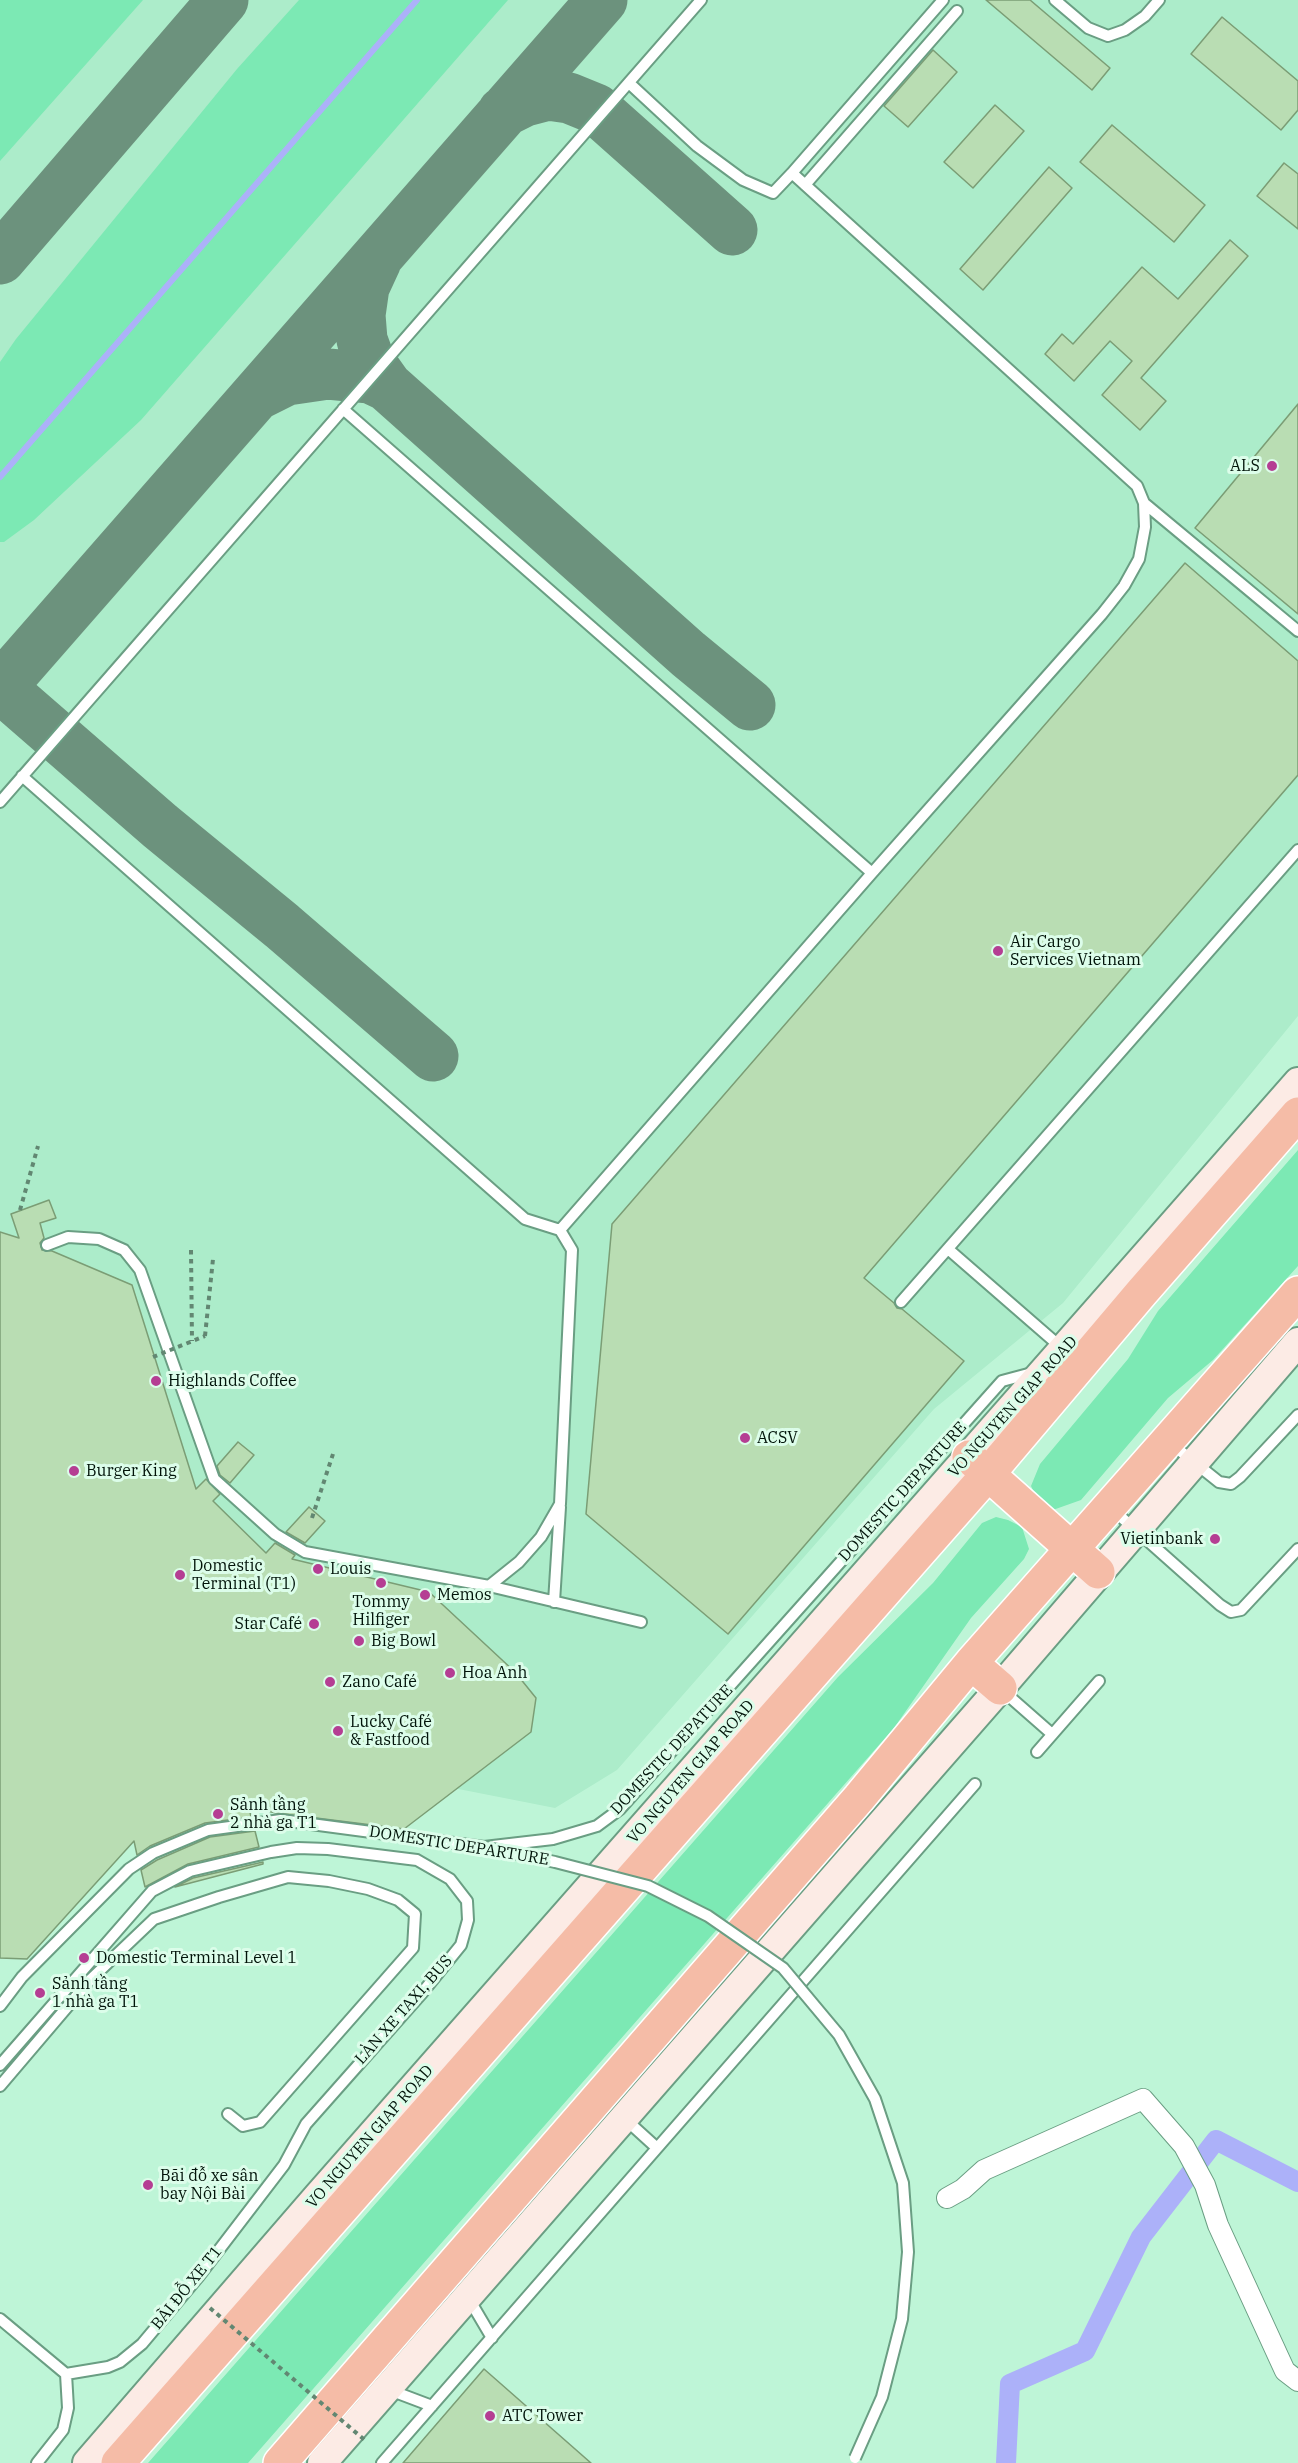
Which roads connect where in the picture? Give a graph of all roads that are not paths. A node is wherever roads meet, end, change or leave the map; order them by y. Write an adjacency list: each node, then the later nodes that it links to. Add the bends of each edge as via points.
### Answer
1 (701, 0): 6 (lane)
2 (943, 0): 7 (lane)
3 (1055, 0): 4 (lane, via 1088,28 1108,36 1145,16)
4 (1159, 0)
5 (957, 11): 8 (lane)
6 (629, 83): 7 (lane, via 697,146 743,180 773,193); 9 (lane)
7 (792, 173): 8 (lane)
8 (805, 185): 10 (lane, via 1137,486)
9 (343, 409): 12 (lane); 15 (lane)
10 (1144, 503): 11 (lane); 15 (lane, via 1146,527 1139,559 1124,586)
11 (1298, 631)
12 (22, 776): 13 (lane); 18 (lane, via 525,1219)
13 (0, 802)
14 (1298, 850): 20 (lane)
15 (872, 873): 18 (lane)
16 (1298, 1082): 24 (main road, VO NGUYEN GIAP ROAD)
17 (1298, 1114): 21 (highway, VO NGUYEN GIAP ROAD)
18 (560, 1230): 32 (lane, via 572,1250)
19 (47, 1245): 38 (lane, via 68,1237 99,1239 124,1250 140,1270 214,1479 275,1534 305,1552)
20 (948, 1249): 23 (lane); 26 (lane)
21 (1142, 1292): 24 (main road); 26 (highway, VO NGUYEN GIAP ROAD)
22 (1298, 1293): 25 (highway)
23 (901, 1302)
24 (1094, 1316): 26 (main road, VO NGUYEN GIAP ROAD)
25 (1280, 1348): 28 (highway); 29 (main road)
26 (1064, 1361): 30 (highway, VO NGUYEN GIAP ROAD); 31 (lane, DOMESTIC DEPARTURE, via 1002,1381)
27 (1298, 1415): 29 (lane, via 1232,1484 1219,1482)
28 (1168, 1441): 29 (lane); 33 (highway)
29 (1194, 1463): 34 (main road)
30 (979, 1465): 35 (highway); 41 (highway, VO NGUYEN GIAP ROAD); 42 (main road, VO NGUYEN GIAP ROAD)
31 (908, 1486): 49 (lane, DOMESTIC DEPATURE, via 620,1809 597,1826 575,1834)
32 (560, 1504): 38 (lane, via 534,1545); 39 (lane)
33 (1110, 1507): 34 (lane); 35 (highway)
34 (1136, 1530): 36 (lane, via 1232,1612 1241,1610); 37 (main road)
35 (1073, 1548): 37 (highway); 43 (highway)
36 (1298, 1549)
37 (1098, 1572): 45 (main road)
38 (489, 1586): 39 (lane)
39 (554, 1602): 40 (lane)
40 (641, 1622)
41 (845, 1635): 42 (main road); 68 (highway, VO NGUYEN GIAP ROAD)
42 (809, 1638): 67 (main road, VO NGUYEN GIAP ROAD)
43 (971, 1663): 45 (highway); 69 (highway, via 851,1807)
44 (1099, 1681): 46 (lane)
45 (1000, 1688): 46 (lane); 54 (main road)
46 (1052, 1734): 47 (lane)
47 (1037, 1752)
48 (975, 1784): 55 (lane)
49 (484, 1847): 50 (lane, DOMESTIC DEPARTURE, via 281,1820 208,1830 153,1853 129,1869 22,1977); 65 (lane, DOMESTIC DEPARTURE, bridge, via 648,1886 708,1916 783,1968 838,2035 875,2099 903,2183 908,2252 902,2319 888,2375)
50 (0, 2006)
51 (0, 2065): 56 (lane, LÀN XE TAXI, BUS, via 152,1891 190,1871 297,1848 417,1860 450,1879 467,1901 468,1920 461,1945 306,2124)
52 (0, 2086): 53 (lane, via 91,1979 154,1919 288,1877 368,1889 398,1900 415,1914 413,1948 260,2122 243,2126)
53 (228, 2114)
54 (624, 2118): 55 (lane); 58 (main road)
55 (657, 2148): 60 (lane)
56 (284, 2165): 61 (lane, BÃI ĐỖ XE T1, via 142,2344 108,2367)
57 (948, 2198): 62 (street, via 984,2170 1143,2099 1184,2146 1205,2185 1218,2225 1285,2371)
58 (469, 2298): 60 (lane); 63 (main road)
59 (0, 2319): 61 (lane)
60 (492, 2338): 64 (lane)
61 (66, 2374): 66 (lane, via 68,2408 63,2430)
62 (1298, 2381)
63 (387, 2389): 64 (lane); 70 (main road)
64 (432, 2406): 71 (lane)
65 (854, 2461)
66 (37, 2463)
67 (87, 2463)
68 (118, 2463)
69 (280, 2463)
70 (322, 2463)
71 (382, 2463)

